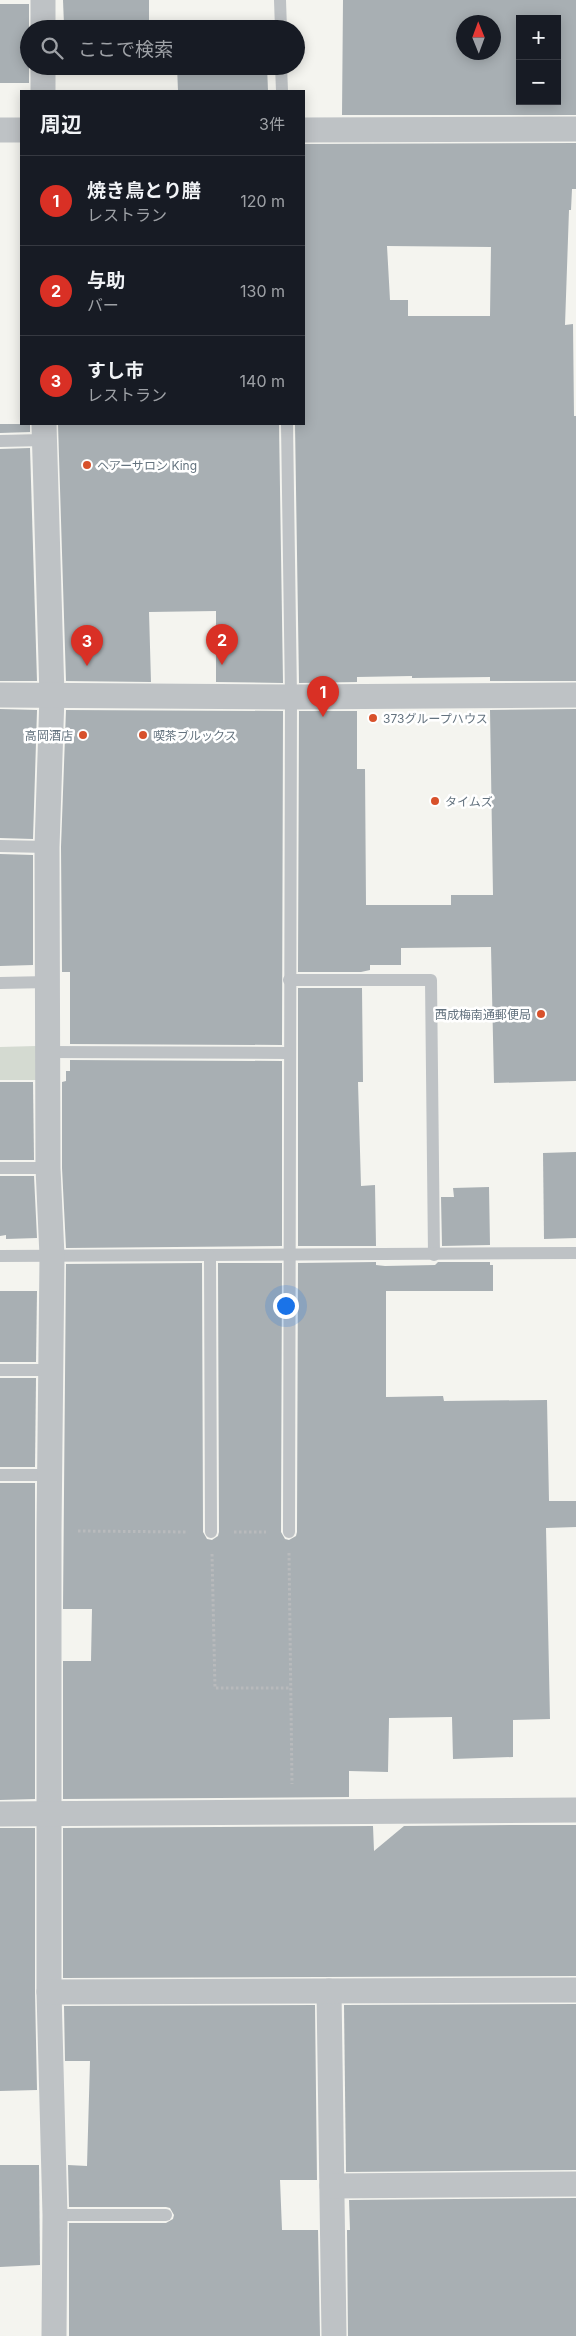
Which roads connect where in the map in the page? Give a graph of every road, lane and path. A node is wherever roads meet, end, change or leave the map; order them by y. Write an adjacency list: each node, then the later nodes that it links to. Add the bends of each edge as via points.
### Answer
1 (43, 0): 3 (street)
2 (280, 0): 4 (lane)
3 (43, 20)
4 (281, 20)
5 (43, 75): 7 (street)
6 (281, 75): 8 (lane)
7 (43, 90)
8 (282, 90)
9 (576, 129): 12 (street)
10 (0, 130): 11 (street)
11 (20, 130)
12 (305, 130)
13 (287, 425): 19 (lane)
14 (44, 432): 15 (lane); 18 (street)
15 (0, 441)
16 (0, 695): 18 (street)
17 (576, 695): 19 (street)
18 (52, 696): 19 (street); 21 (street)
19 (291, 697): 22 (lane)
20 (0, 846): 21 (lane)
21 (47, 847): 24 (street)
22 (289, 980): 26 (lane); 31 (lane, via 431,980)
23 (0, 982): 24 (lane)
24 (48, 982): 25 (street)
25 (48, 1052): 26 (lane); 28 (street)
26 (288, 1053): 30 (lane)
27 (0, 1168): 28 (lane)
28 (48, 1168): 33 (street)
29 (576, 1253): 31 (lane)
30 (288, 1254): 31 (lane); 34 (lane); 41 (lane)
31 (434, 1255)
32 (0, 1256): 33 (lane)
33 (52, 1256): 34 (lane); 36 (street)
34 (210, 1256): 40 (lane)
35 (0, 1370): 36 (lane)
36 (51, 1370): 38 (street)
37 (0, 1475): 38 (lane)
38 (50, 1475): 39 (street)
39 (49, 1531): 40 (path); 45 (street)
40 (211, 1532): 41 (path); 42 (path, via 215,1688)
41 (289, 1532): 42 (path)
42 (290, 1688): 44 (path)
43 (576, 1810): 44 (street)
44 (292, 1812): 45 (street)
45 (49, 1813): 46 (street); 49 (street)
46 (0, 1814)
47 (576, 1990): 48 (street)
48 (329, 1991): 49 (street); 51 (street)
49 (49, 1992): 52 (street)
50 (576, 2184): 51 (street)
51 (332, 2186): 55 (street)
52 (55, 2215): 53 (lane); 54 (street)
53 (166, 2215)
54 (54, 2336)
55 (334, 2336)

